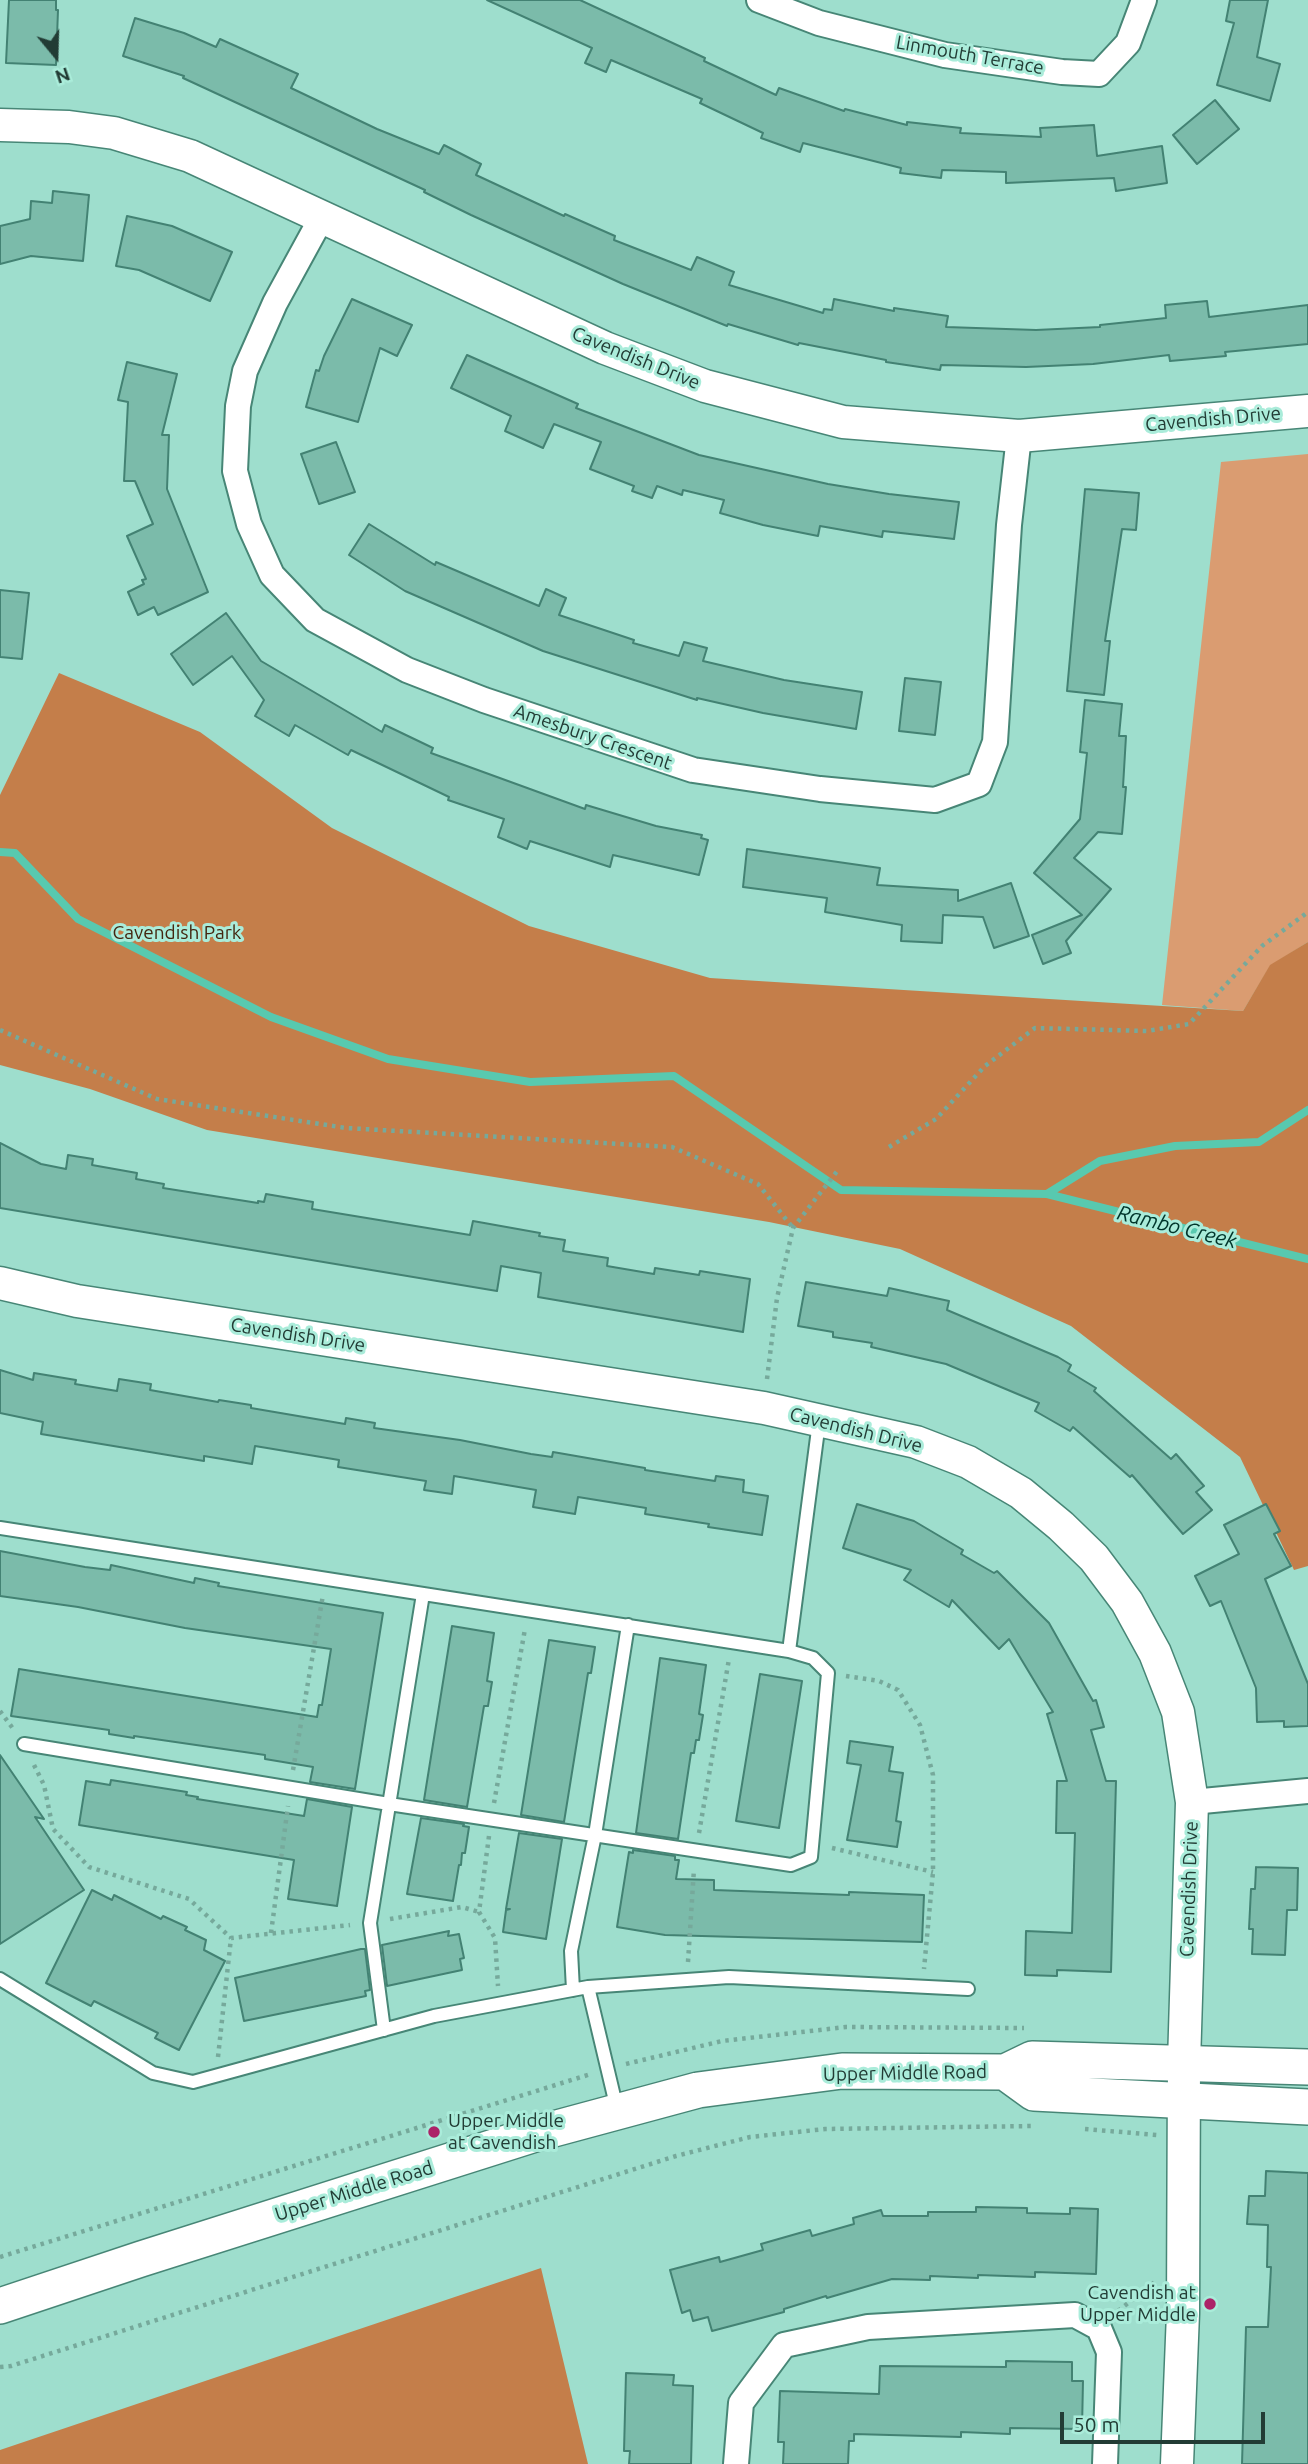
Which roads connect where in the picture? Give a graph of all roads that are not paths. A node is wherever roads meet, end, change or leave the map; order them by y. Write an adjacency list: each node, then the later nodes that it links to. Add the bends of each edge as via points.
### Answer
1 (759, 0): 2 (street, Linmouth Terrace, via 819,23 945,55 1099,74 1128,43)
2 (1144, 0)
3 (0, 125): 4 (street, Cavendish Drive, via 114,134 190,156)
4 (322, 217): 6 (street, Cavendish Drive, via 605,348 705,386 842,422); 6 (street, Amesbury Crescent, via 275,303 245,371 238,406 235,471 250,524 272,575 315,620 408,670 693,770 935,800 979,784 995,742)
5 (1308, 411): 6 (street, Cavendish Drive)
6 (1019, 436)
7 (0, 1283): 8 (street, Cavendish Drive, via 77,1301)
8 (819, 1420): 12 (lane); 15 (street, Cavendish Drive, via 916,1442 968,1462 1021,1493 1094,1558 1127,1602 1155,1653 1178,1712)
9 (0, 1528): 10 (lane)
10 (423, 1594): 11 (lane); 16 (lane)
11 (628, 1625): 12 (lane); 17 (lane)
12 (789, 1651): 17 (lane, via 813,1657 828,1673 811,1857 791,1864)
13 (24, 1744): 16 (lane)
14 (1308, 1791): 15 (street)
15 (1192, 1802): 23 (street, Cavendish Drive)
16 (389, 1804): 17 (lane); 22 (lane, via 370,1923)
17 (595, 1835): 21 (lane, via 571,1951)
18 (0, 1979): 22 (lane, via 153,2073 192,2082)
19 (588, 1987): 20 (lane, via 729,1977); 21 (lane); 28 (lane)
20 (968, 1989)
21 (573, 1990): 22 (lane)
22 (384, 2030)
23 (1184, 2063): 24 (main road, Upper Middle Road); 25 (main road, Upper Middle Road, via 1032,2059); 26 (street, Cavendish Drive)
24 (1308, 2067)
25 (1004, 2072): 26 (main road, Upper Middle Road, via 1034,2094); 28 (main road, Upper Middle Road, via 842,2071 698,2090)
26 (1185, 2102): 27 (main road, Upper Middle Road); 32 (street, Cavendish Drive)
27 (1308, 2107)
28 (618, 2112): 29 (main road, Upper Middle Road, via 535,2134)
29 (0, 2306)
30 (736, 2464): 31 (street, via 741,2403 784,2346 868,2327 1075,2315 1099,2328 1109,2353)
31 (1105, 2464)
32 (1177, 2464)

